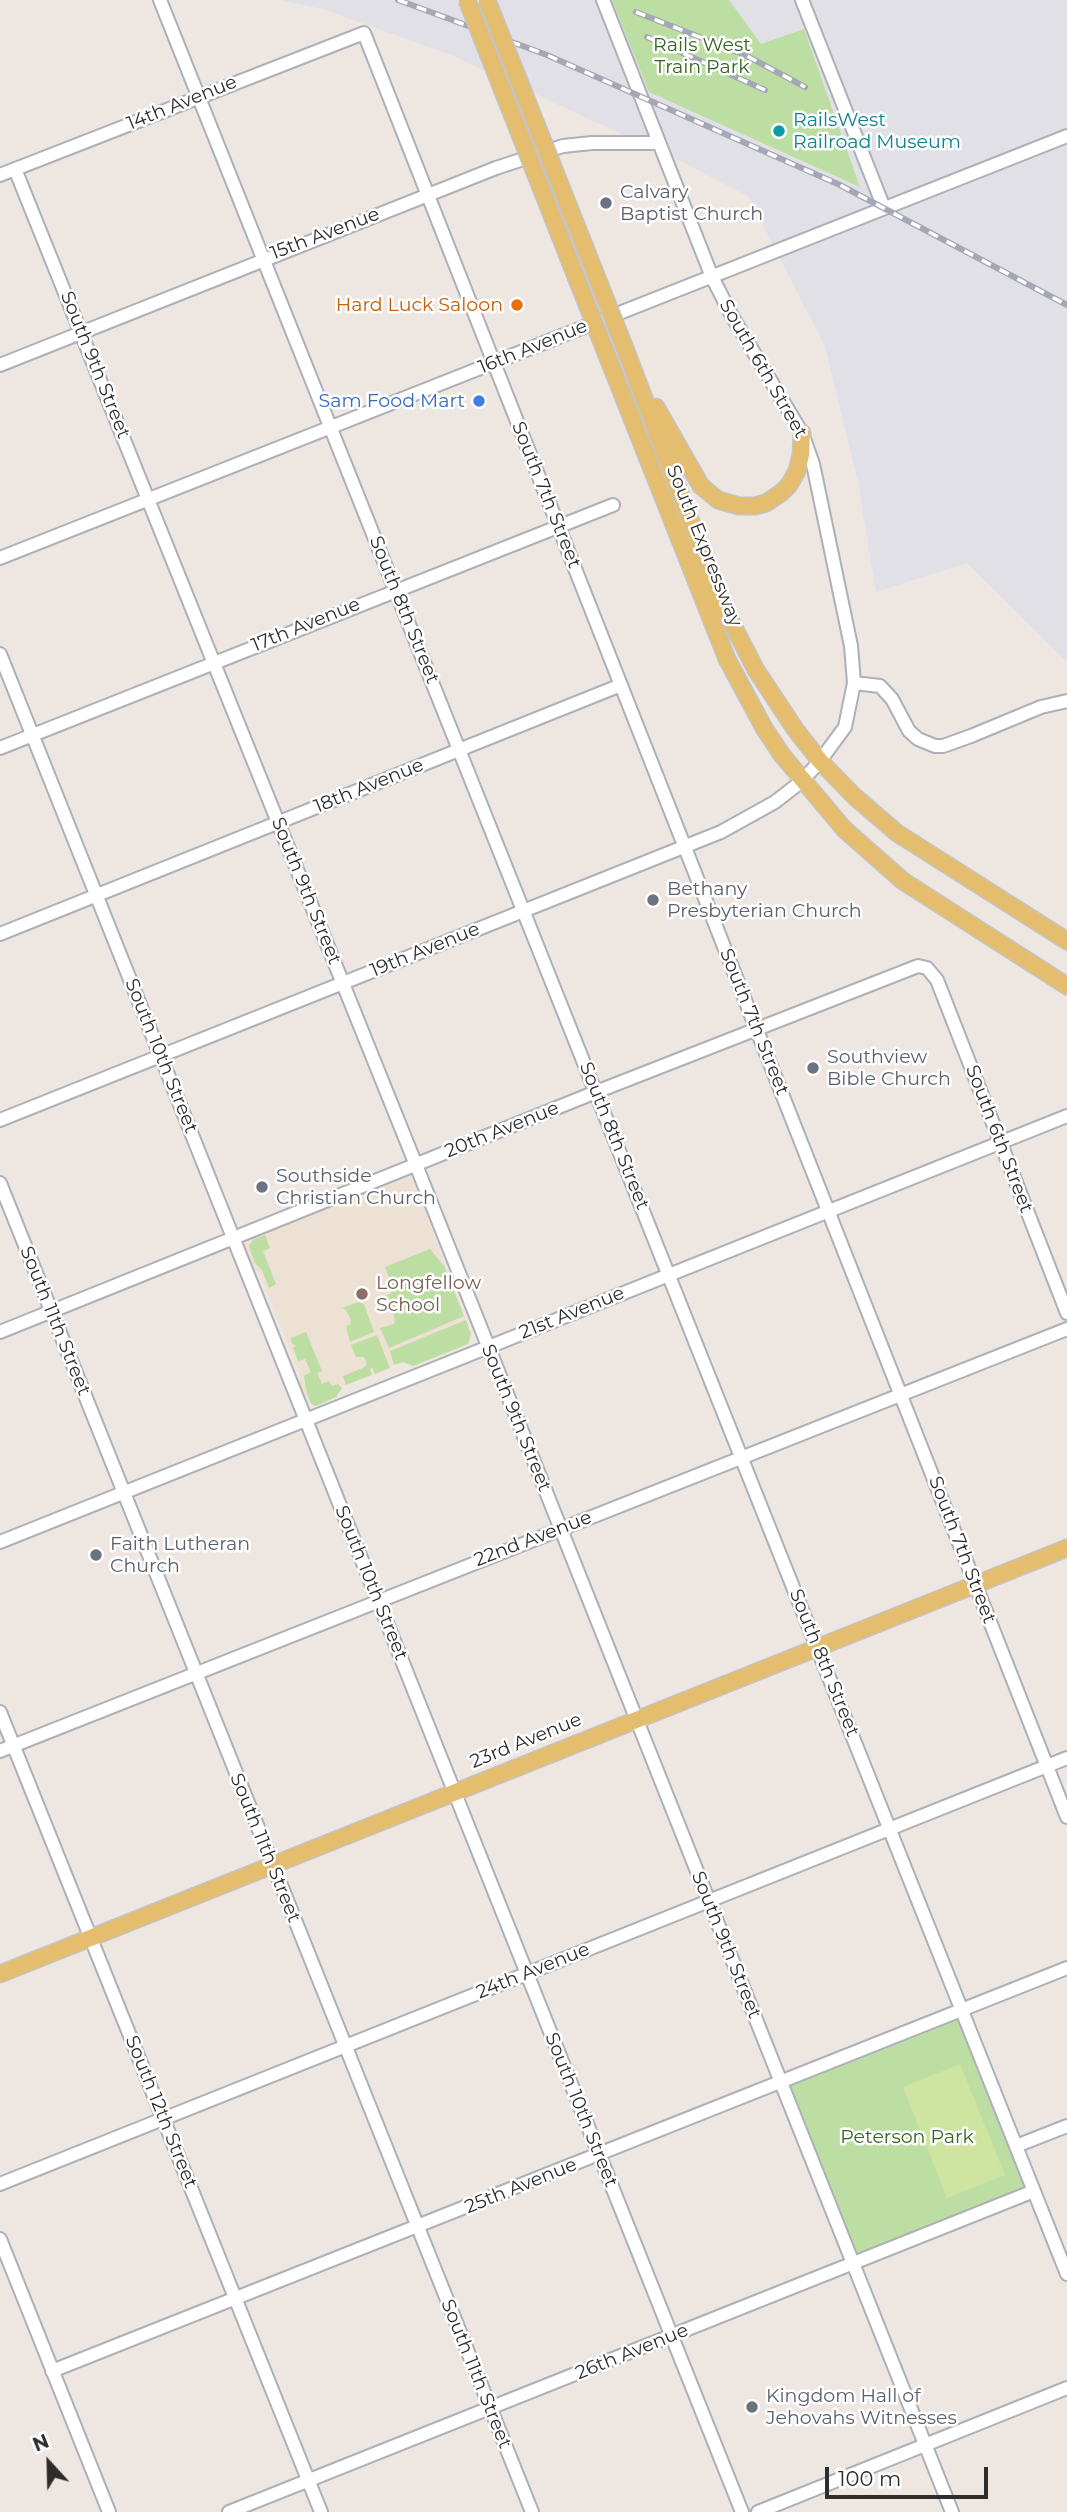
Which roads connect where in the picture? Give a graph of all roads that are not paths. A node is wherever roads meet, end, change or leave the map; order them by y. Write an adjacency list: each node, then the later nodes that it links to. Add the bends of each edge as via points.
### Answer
1 (160, 0): 7 (street, South 8th Street)
2 (467, 0): 36 (main road, South Expressway, bridge, via 727,659 764,728)
3 (487, 0): 17 (main road, South Expressway, bridge)
4 (603, 0): 9 (street, South 6th Street)
5 (802, 0): 13 (street)
6 (363, 33): 7 (street, 14th Avenue); 12 (street, South 7th Street)
7 (198, 96): 10 (street, 14th Avenue); 14 (street, South 8th Street)
8 (1067, 136): 13 (street, 16th Avenue)
9 (659, 143): 12 (street, 15th Avenue, via 563,146); 15 (street, South 6th Street)
10 (15, 169): 11 (street, 14th Avenue); 16 (street, South 9th Street)
11 (0, 175)
12 (428, 195): 14 (street, 15th Avenue); 18 (street, South 7th Street)
13 (884, 208): 15 (street, 16th Avenue)
14 (263, 258): 16 (street, 15th Avenue); 20 (street, South 8th Street)
15 (712, 277): 18 (street, 16th Avenue); 21 (street, South 6th Street)
16 (82, 332): 19 (street, 15th Avenue); 22 (street, South 9th Street)
17 (628, 356): 21 (main road, via 695,478 718,500 755,506 781,494 797,471); 35 (main road, South Expressway, via 737,636 773,698)
18 (494, 362): 20 (street, 16th Avenue); 24 (street, South 7th Street)
19 (0, 365)
20 (330, 427): 22 (street, 16th Avenue); 26 (street, South 8th Street)
21 (802, 433): 29 (street, South 6th Street, via 823,508)
22 (149, 499): 25 (street, 16th Avenue); 28 (street, South 9th Street)
23 (613, 505): 24 (street, 17th Avenue)
24 (558, 525): 26 (street, 17th Avenue); 30 (street, South 7th Street)
25 (0, 558)
26 (396, 590): 28 (street, 17th Avenue); 34 (street, South 8th Street)
27 (0, 654): 32 (street, South 10th Street)
28 (214, 663): 32 (street, 17th Avenue); 37 (street, South 9th Street)
29 (855, 683): 31 (street, via 885,690 909,731 935,747); 35 (street, South 6th Street, via 845,727)
30 (621, 685): 34 (street, 18th Avenue); 38 (street, South 7th Street)
31 (1067, 701)
32 (32, 735): 33 (street, 17th Avenue); 39 (street, South 10th Street)
33 (0, 748)
34 (460, 750): 37 (street, 18th Avenue); 40 (street, South 8th Street)
35 (820, 761): 36 (street, South 6th Street); 42 (main road, South Expressway, via 897,833)
36 (802, 780): 38 (street, 19th Avenue, via 744,821); 45 (main road, South Expressway, via 844,829 903,881)
37 (278, 823): 39 (street, 18th Avenue); 44 (street, South 9th Street)
38 (685, 846): 40 (street, 19th Avenue); 46 (street, South 7th Street)
39 (96, 896): 41 (street, 18th Avenue); 47 (street, South 10th Street)
40 (524, 911): 44 (street, 19th Avenue); 48 (street, South 8th Street)
41 (0, 934)
42 (1067, 942)
43 (927, 968): 46 (street, 20th Avenue, via 908,969); 51 (street, South 6th Street, via 937,979)
44 (343, 983): 47 (street, 19th Avenue); 52 (street, South 9th Street)
45 (1067, 986)
46 (757, 1029): 48 (street, 20th Avenue); 54 (street, South 7th Street)
47 (160, 1056): 50 (street, 19th Avenue); 55 (street, South 10th Street)
48 (596, 1092): 52 (street, 20th Avenue); 56 (street, South 8th Street)
49 (1067, 1116): 51 (street, 21st Avenue)
50 (0, 1120)
51 (1001, 1143): 54 (street, 21st Avenue); 58 (street, South 6th Street)
52 (416, 1165): 55 (street, 20th Avenue); 61 (street, South 9th Street)
53 (0, 1183): 57 (street, South 11th Street)
54 (828, 1211): 56 (street, 21st Avenue); 62 (street, South 7th Street)
55 (233, 1238): 57 (street, 20th Avenue); 63 (street, South 10th Street)
56 (669, 1274): 61 (street, 21st Avenue); 64 (street, South 8th Street)
57 (52, 1311): 60 (street, 20th Avenue); 65 (street, South 11th Street)
58 (1067, 1313)
59 (1067, 1329): 62 (street, 22nd Avenue)
60 (0, 1332)
61 (488, 1347): 63 (street, 21st Avenue); 66 (street, South 9th Street)
62 (900, 1393): 64 (street, 22nd Avenue); 69 (street, South 7th Street)
63 (306, 1420): 65 (street, 21st Avenue); 70 (street, South 10th Street)
64 (741, 1456): 66 (street, 22nd Avenue); 71 (street, South 8th Street)
65 (124, 1493): 67 (street, 21st Avenue); 72 (street, South 11th Street)
66 (559, 1528): 70 (street, 22nd Avenue); 74 (street, South 9th Street)
67 (0, 1542)
68 (1067, 1548): 69 (main road, 23rd Avenue)
69 (975, 1584): 71 (main road, 23rd Avenue); 78 (street, South 7th Street)
70 (378, 1600): 72 (street, 22nd Avenue); 79 (street, South 10th Street)
71 (817, 1647): 74 (main road, 23rd Avenue); 81 (street, South 8th Street)
72 (195, 1675): 75 (street, 22nd Avenue); 82 (street, South 11th Street)
73 (0, 1712): 75 (street, South 12th Street)
74 (636, 1720): 79 (main road, 23rd Avenue); 83 (street, South 9th Street)
75 (13, 1745): 76 (street, 22nd Avenue); 84 (street, South 12th Street)
76 (0, 1751)
77 (1067, 1758): 78 (street, 24th Avenue)
78 (1047, 1766): 80 (street, South 7th Street); 81 (street, 24th Avenue)
79 (454, 1792): 82 (main road, 23rd Avenue); 86 (street, South 10th Street)
80 (1067, 1817)
81 (890, 1828): 83 (street, 24th Avenue); 88 (street, South 8th Street)
82 (273, 1865): 84 (main road, 23rd Avenue); 89 (street, South 11th Street)
83 (708, 1901): 86 (street, 24th Avenue); 90 (street, South 9th Street)
84 (91, 1938): 87 (main road, 23rd Avenue); 91 (street, South 12th Street)
85 (1067, 1968): 88 (street, 25th Avenue)
86 (527, 1973): 89 (street, 24th Avenue); 94 (street, South 10th Street)
87 (0, 1974)
88 (962, 2010): 90 (street, 25th Avenue); 93 (street, South 8th Street)
89 (345, 2046): 91 (street, 24th Avenue); 97 (street, South 11th Street)
90 (780, 2082): 94 (street, 25th Avenue); 99 (street, South 9th Street)
91 (164, 2118): 95 (street, 24th Avenue); 101 (street, South 12th Street)
92 (1067, 2126): 93 (street)
93 (1016, 2146): 96 (street, South 8th Street)
94 (599, 2155): 97 (street, 25th Avenue); 102 (street, South 10th Street)
95 (0, 2184)
96 (1034, 2191): 99 (street, 26th Avenue); 100 (street, South 8th Street)
97 (417, 2227): 101 (street, 25th Avenue); 105 (street, South 11th Street)
98 (0, 2239): 103 (street)
99 (853, 2264): 102 (street, 26th Avenue); 106 (street, South 9th Street)
100 (1067, 2274)
101 (236, 2298): 103 (street, 25th Avenue); 107 (street, South 12th Street)
102 (671, 2336): 105 (street, 26th Avenue); 112 (street, South 10th Street)
103 (52, 2371): 108 (street)
104 (1067, 2388): 106 (street)
105 (491, 2409): 107 (street, 26th Avenue); 111 (street, South 11th Street)
106 (925, 2445): 113 (street); 114 (street, South 9th Street)
107 (309, 2480): 109 (street, 26th Avenue); 110 (street, South 12th Street)
108 (109, 2512)
109 (229, 2512)
110 (321, 2512)
111 (532, 2512)
112 (742, 2512)
113 (758, 2512)
114 (952, 2512)

